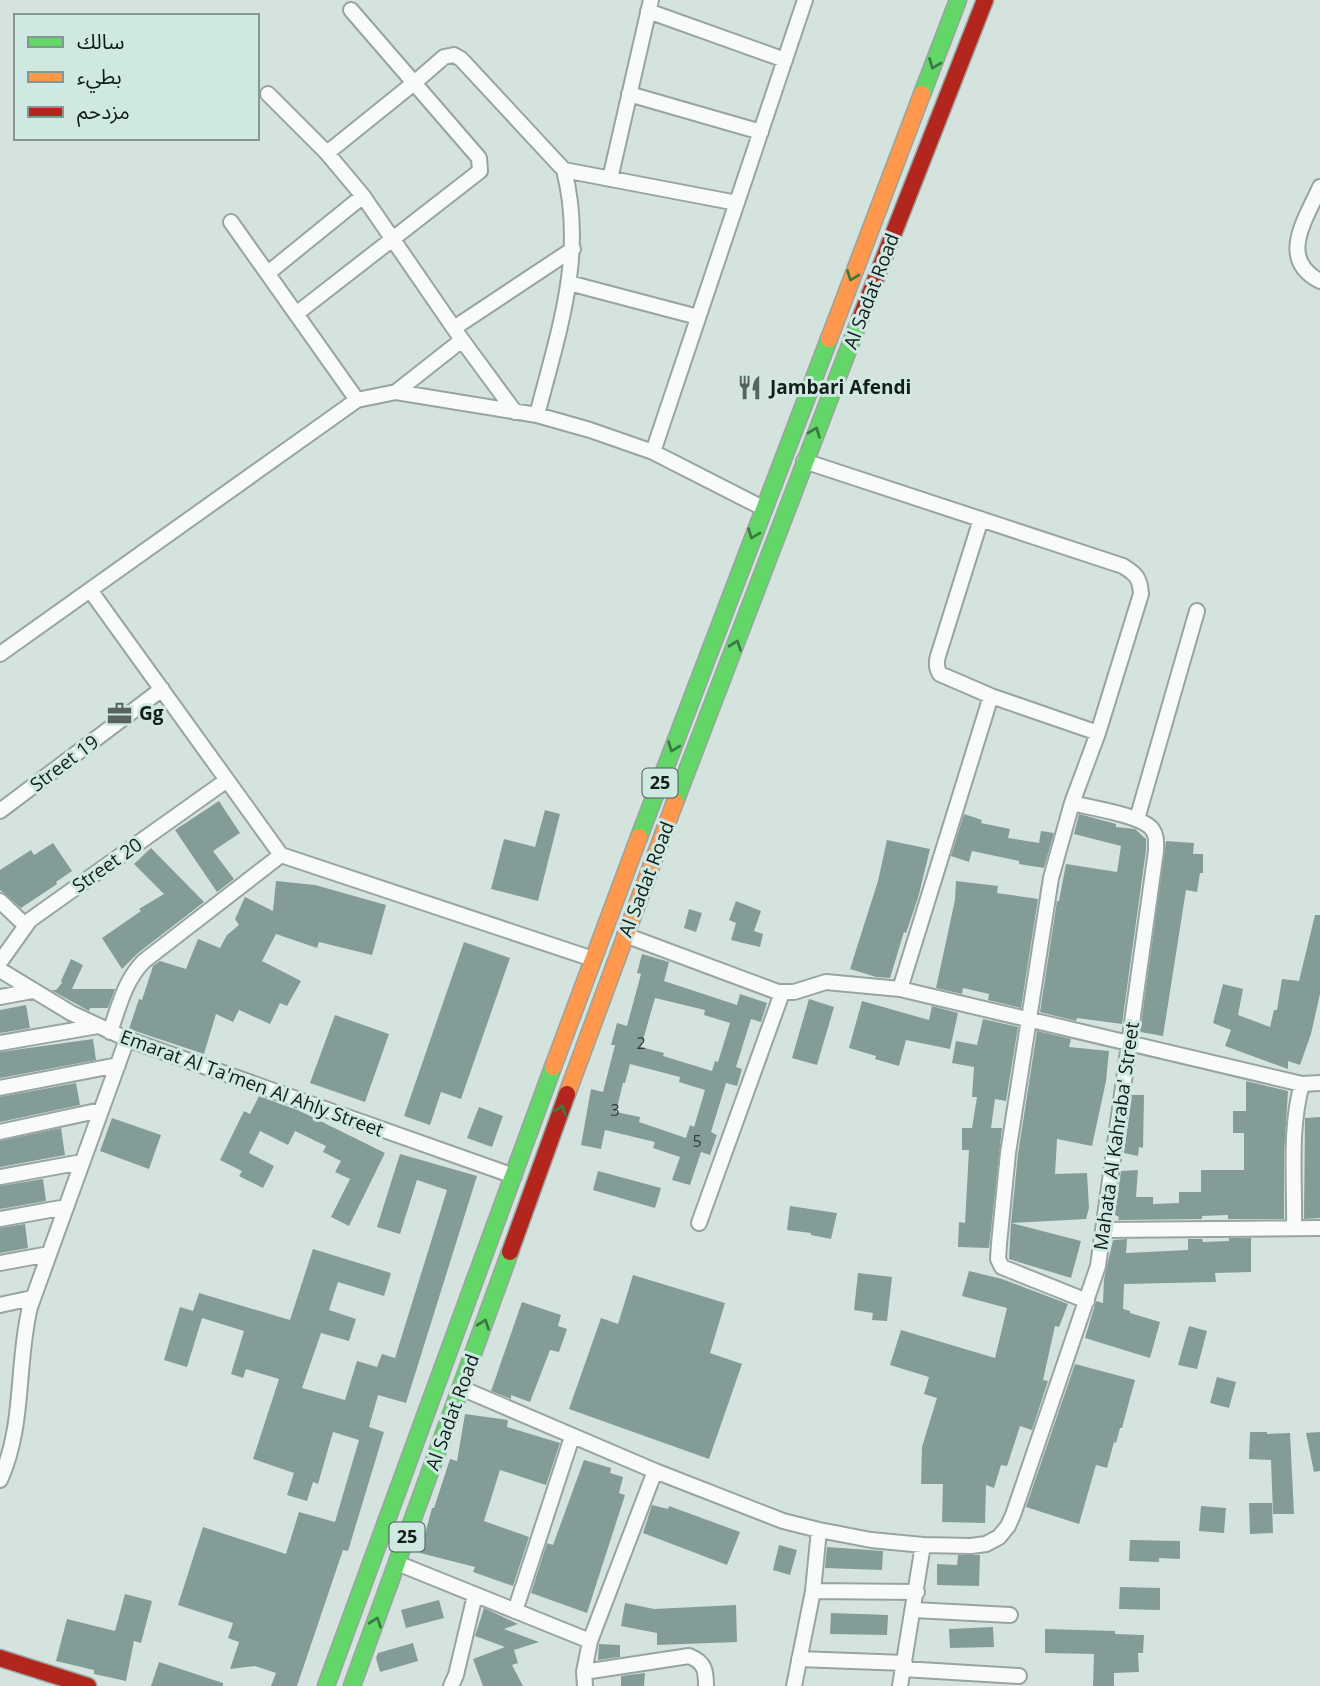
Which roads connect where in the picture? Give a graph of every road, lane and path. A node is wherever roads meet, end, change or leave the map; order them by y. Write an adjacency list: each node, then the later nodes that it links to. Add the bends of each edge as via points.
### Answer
1 (806, 0): 6 (street)
2 (958, 0): 32 (main road, Al Sadat Road / 25, one-way to 32)
3 (985, 0): 31 (main road, Al Sadat Road / 25, one-way to 3)
4 (649, 5): 6 (street); 9 (street)
5 (351, 10): 7 (street)
6 (785, 60): 10 (street)
7 (414, 83): 11 (street); 12 (street, via 444,57 461,59); 18 (street, via 479,158 480,171)
8 (268, 94): 11 (street)
9 (629, 94): 10 (street); 13 (street)
10 (761, 132): 16 (street)
11 (327, 153): 15 (street)
12 (564, 170): 13 (street); 19 (street, via 571,196)
13 (610, 179): 16 (street)
14 (1320, 187): 21 (street, via 1296,248 1304,270)
15 (363, 196): 18 (street); 20 (street)
16 (737, 203): 24 (street)
17 (231, 222): 20 (street)
18 (391, 238): 23 (street); 25 (street)
19 (573, 249): 22 (street); 25 (street)
20 (268, 273): 23 (street)
21 (1320, 281)
22 (569, 283): 24 (street); 29 (street)
23 (296, 314): 27 (street)
24 (698, 317): 30 (street)
25 (458, 334): 26 (street); 28 (street)
26 (396, 391): 27 (street); 28 (street)
27 (357, 400): 34 (street)
28 (515, 412): 29 (street)
29 (537, 415): 30 (street)
30 (653, 452): 32 (street)
31 (804, 461): 33 (street); 38 (main road, Al Sadat Road / 25, one-way to 31)
32 (763, 508): 37 (main road, Al Sadat Road / 25, one-way to 37)
33 (981, 519): 40 (street, via 936,664 940,674); 41 (street, via 1123,566 1140,580 1141,594)
34 (90, 590): 36 (street); 39 (street)
35 (1197, 611): 45 (street)
36 (0, 654)
37 (701, 675): 38 (main road); 50 (main road, Al Sadat Road / 25, one-way to 50)
38 (721, 683): 49 (main road, Al Sadat Road / 25)
39 (162, 689): 42 (street); 44 (street, Street 19)
40 (991, 696): 41 (street); 53 (street)
41 (1098, 733): 43 (street)
42 (227, 780): 46 (street); 48 (street, Street 20)
43 (1073, 803): 45 (street); 57 (street, via 1051,878)
44 (0, 811)
45 (1137, 820): 60 (street, Mahata Al Kahraba' Street, via 1150,826 1156,836)
46 (281, 855): 50 (street); 58 (street, via 144,961 133,972)
47 (0, 901): 48 (street)
48 (25, 925): 51 (street, Street 20)
49 (625, 935): 55 (street); 82 (main road, Al Sadat Road / 25, one-way to 49)
50 (593, 959): 69 (main road, Al Sadat Road / 25)
51 (0, 962)
52 (0, 970): 54 (street, Emarat Al Ta'men Al Ahly Street)
53 (900, 989): 55 (street, via 826,982); 57 (street)
54 (32, 992): 56 (street); 58 (street, Emarat Al Ta'men Al Ahly Street)
55 (782, 993): 73 (street)
56 (0, 997)
57 (1029, 1018): 60 (street); 80 (street, via 1008,1153 998,1259 1002,1267)
58 (104, 1029): 59 (street, Emarat Al Ta'men Al Ahly Street); 61 (street)
59 (127, 1039): 62 (street); 69 (street, Emarat Al Ta'men Al Ahly Street)
60 (1129, 1042): 64 (street); 76 (street, Mahata Al Kahraba' Street)
61 (0, 1043)
62 (118, 1065): 65 (street); 66 (street)
63 (1320, 1083): 64 (street)
64 (1303, 1084): 74 (street, via 1295,1129)
65 (0, 1088)
66 (101, 1110): 67 (street); 68 (street)
67 (0, 1132)
68 (82, 1161): 70 (street); 71 (street)
69 (514, 1176): 102 (main road, Al Sadat Road / 25)
70 (0, 1177)
71 (65, 1207): 72 (street); 77 (street)
72 (0, 1219)
73 (699, 1223)
74 (1294, 1228): 75 (street); 76 (street)
75 (1320, 1228)
76 (1104, 1230): 80 (street, Mahata Al Kahraba' Street)
77 (49, 1254): 78 (street); 79 (street)
78 (0, 1263)
79 (32, 1298): 81 (street); 85 (street, via 17,1424)
80 (1087, 1301): 87 (street, Mahata Al Kahraba' Street, via 1008,1526 999,1538 986,1544)
81 (0, 1305)
82 (461, 1388): 83 (street); 88 (main road, Al Sadat Road / 25)
83 (572, 1437): 84 (street); 93 (street)
84 (654, 1471): 86 (street, via 783,1521); 95 (street)
85 (0, 1480)
86 (819, 1530): 87 (street); 89 (street)
87 (923, 1545): 90 (street)
88 (397, 1563): 91 (street); 103 (main road, Al Sadat Road / 25, one-way to 88)
89 (813, 1591): 90 (street); 97 (street)
90 (917, 1592): 92 (street)
91 (475, 1595): 93 (street); 104 (street)
92 (914, 1610): 94 (street); 98 (street)
93 (515, 1611): 95 (street)
94 (1010, 1615)
95 (590, 1641): 100 (street)
96 (0, 1658): 101 (main road)
97 (799, 1659): 98 (street); 106 (street)
98 (904, 1666): 99 (street); 107 (street)
99 (1019, 1676)
100 (584, 1679): 105 (street, via 689,1656 706,1670)
101 (88, 1686)
102 (326, 1686)
103 (352, 1686)
104 (451, 1686)
105 (706, 1686)
106 (794, 1686)
107 (901, 1686)

